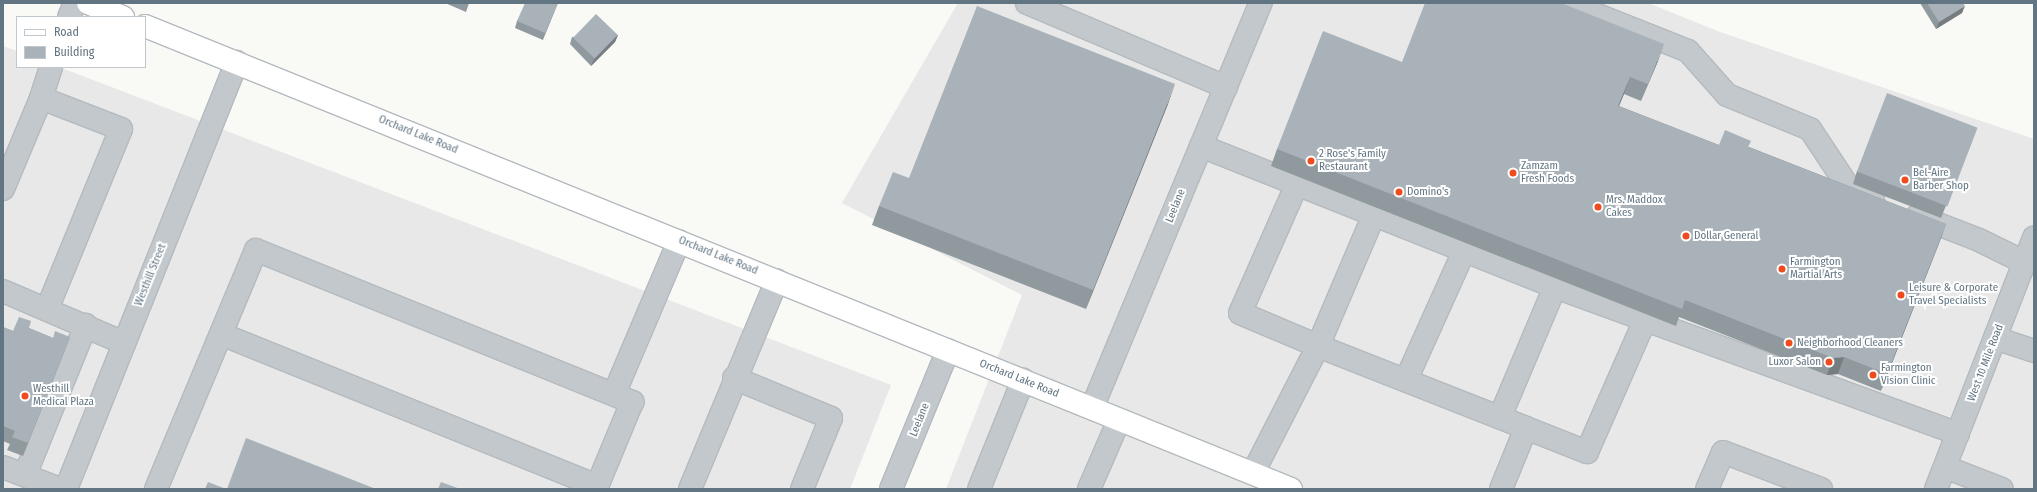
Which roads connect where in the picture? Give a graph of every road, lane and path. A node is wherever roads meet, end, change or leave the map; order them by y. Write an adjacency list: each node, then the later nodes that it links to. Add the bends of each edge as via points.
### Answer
1 (74, 3): 6 (street)
2 (88, 3): 7 (main road)
3 (1027, 3): 11 (street)
4 (1261, 3): 11 (street, Leelane)
5 (1567, 3): 20 (street, via 1688,51 1727,95 1810,129 1851,191 1979,240)
6 (69, 16)
7 (120, 16)
8 (146, 26): 9 (main road, Orchard Lake Road)
9 (237, 62): 18 (main road, Orchard Lake Road); 29 (street, Westhill Street)
10 (51, 68): 12 (street)
11 (1226, 87): 13 (street, Leelane)
12 (41, 98): 15 (street); 24 (street, via 121,129)
13 (1201, 146): 14 (street); 37 (street, Leelane)
14 (1297, 184): 16 (street); 30 (street, via 1240,313)
15 (3, 188)
16 (1374, 215): 19 (street); 30 (street)
17 (2034, 237): 20 (street, West 10 Mile Road)
18 (679, 241): 21 (main road, Orchard Lake Road); 36 (street)
19 (1464, 251): 22 (street); 35 (street)
20 (2026, 274): 28 (street, West 10 Mile Road)
21 (777, 280): 31 (main road, Orchard Lake Road); 33 (street)
22 (1555, 287): 25 (street); 38 (street)
23 (3, 291): 24 (street)
24 (47, 309): 26 (street)
25 (1645, 320): 40 (street, via 1586,452); 41 (street)
26 (86, 325): 29 (street); 45 (street)
27 (221, 334): 36 (street, via 256,250); 46 (street); 49 (street)
28 (1995, 338): 32 (street); 41 (street, West 10 Mile Road)
29 (124, 343): 48 (street, Westhill Street)
30 (1318, 346): 35 (street); 44 (street)
31 (948, 350): 34 (main road, Orchard Lake Road); 52 (street, Leelane)
32 (2034, 351)
33 (734, 378): 50 (street); 51 (street, via 831,418)
34 (1023, 380): 37 (main road, Orchard Lake Road); 53 (street)
35 (1406, 380): 38 (street)
36 (614, 394): 46 (street, via 632,402)
37 (1092, 408): 39 (main road, Orchard Lake Road)
38 (1500, 417): 40 (street)
39 (1119, 420): 44 (main road, Orchard Lake Road); 54 (street)
40 (1526, 428): 56 (street)
41 (1958, 434): 43 (street, West 10 Mile Road)
42 (3, 467): 45 (street)
43 (1945, 467): 59 (street, West 10 Mile Road); 60 (street)
44 (1253, 473): 55 (main road, Orchard Lake Road)
45 (25, 476): 47 (street)
46 (597, 488)
47 (60, 489)
48 (66, 489)
49 (156, 489)
50 (690, 489)
51 (802, 489)
52 (891, 489)
53 (979, 489)
54 (1089, 489)
55 (1291, 489)
56 (1501, 489)
57 (1707, 489): 58 (street, via 1723,452)
58 (1821, 489)
59 (1936, 489)
60 (2002, 489)

